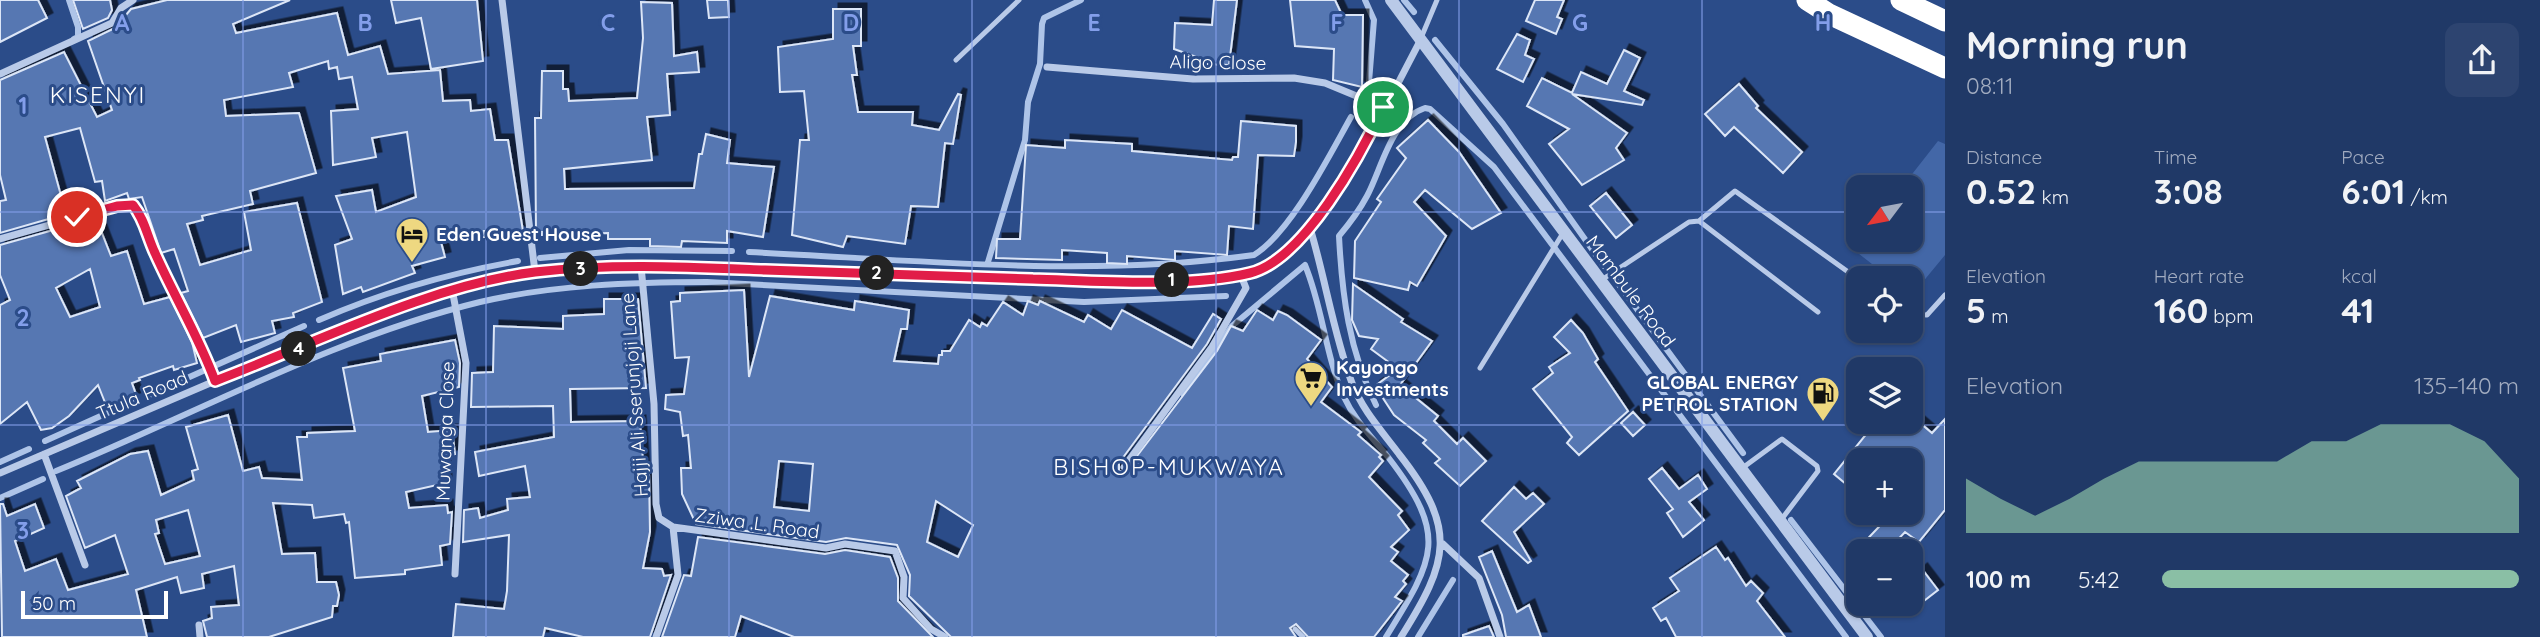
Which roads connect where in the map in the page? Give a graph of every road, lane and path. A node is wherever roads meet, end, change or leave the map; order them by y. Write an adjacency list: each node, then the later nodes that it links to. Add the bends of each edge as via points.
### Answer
1 (133, 0): 13 (street, via 112,23)
2 (502, 0): 21 (street)
3 (1019, 0): 10 (lane)
4 (1391, 0): 9 (street, Mambule Road)
5 (1437, 0): 9 (lane)
6 (1807, 0): 12 (highway)
7 (1901, 0): 8 (highway)
8 (1945, 22)
9 (1420, 41): 14 (street, Ttula Road); 17 (street, Mambule Road)
10 (956, 60)
11 (1047, 67): 14 (street, Aligo Close, via 1193,79 1294,78 1325,83)
12 (1945, 68)
13 (0, 74)
14 (1383, 107): 16 (street, Ttula Road, via 1355,166)
15 (1699, 220): 20 (lane, via 1735,191); 23 (lane, via 1689,222); 26 (lane)
16 (1310, 228): 22 (street, Ttula Road, via 1269,264); 36 (street, via 1352,382 1368,418 1427,495)
17 (1563, 233): 23 (street, Mambule Road); 28 (lane)
18 (0, 239): 29 (street, via 133,205 144,219)
19 (641, 266): 21 (street, Ttula Road); 22 (street, Ttula Road, via 1113,281); 35 (street, Hajji Ali Sserunjoji Lane, via 654,404 656,504 659,518)
20 (1846, 270)
21 (534, 272): 24 (street, Ttula Road)
22 (1240, 273): 31 (street, via 1246,288 1212,347)
23 (1600, 281): 32 (street, Mambule Road)
24 (452, 289): 29 (street, Ttula Road); 38 (street, Muwanga Close, via 466,363)
25 (1945, 295): 27 (lane)
26 (1818, 312)
27 (1923, 314)
28 (1480, 368)
29 (215, 381): 30 (street, Ttula Road)
30 (44, 454): 33 (street, Ttula Road); 37 (street)
31 (1124, 467)
32 (1741, 469): 34 (street, Mambule Road); 34 (lane, via 1782,439 1817,466 1818,471)
33 (0, 473)
34 (1780, 521): 47 (street, Mambule Road)
35 (673, 527): 42 (street, Hajji Ali Sserunjoji Lane, via 678,575); 43 (street, Zziwa .L. Road, via 826,548 845,544 895,551 904,577 903,598 931,629)
36 (1443, 544): 45 (street, via 1434,578); 46 (street, via 1479,578)
37 (85, 565)
38 (455, 574)
39 (199, 625): 41 (street)
40 (1295, 629): 44 (lane)
41 (200, 637)
42 (656, 637)
43 (945, 637)
44 (1303, 637)
45 (1401, 637)
46 (1500, 637)
47 (1867, 637)

